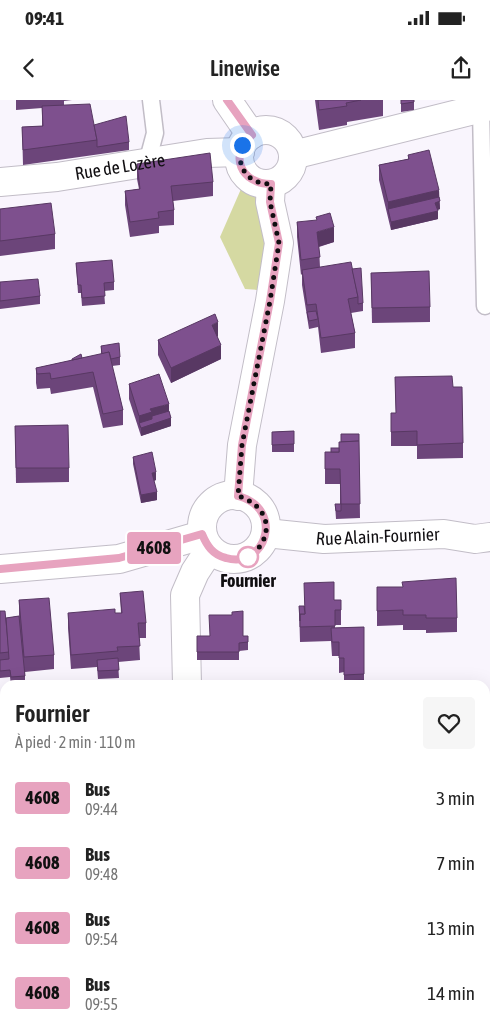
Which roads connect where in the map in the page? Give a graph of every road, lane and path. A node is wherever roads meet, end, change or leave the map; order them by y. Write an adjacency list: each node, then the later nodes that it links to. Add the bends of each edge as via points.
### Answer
1 (151, 100): 6 (lane, via 155,134)
2 (227, 100): 4 (street)
3 (485, 107): 5 (street); 9 (lane)
4 (246, 143): 5 (street, via 260,131 278,133 291,146); 6 (street, Rue de Lozère); 8 (street, via 241,167 245,174 257,182)
5 (293, 155): 8 (street, via 293,163 285,177)
6 (147, 163): 7 (street, Rue de Lozère)
7 (0, 182)
8 (271, 184): 10 (street, via 270,202 279,243 242,445)
9 (485, 306)
10 (238, 496): 11 (street, via 256,504 266,522); 13 (street, via 218,499 204,514 202,524)
11 (266, 533): 12 (street, Rue Alain-Fournier, via 324,539 444,534 475,539); 13 (street, via 256,550 238,560 218,556)
12 (490, 537)
13 (206, 542): 14 (street, via 119,558); 15 (street, via 185,596)
14 (0, 569)
15 (186, 680)

